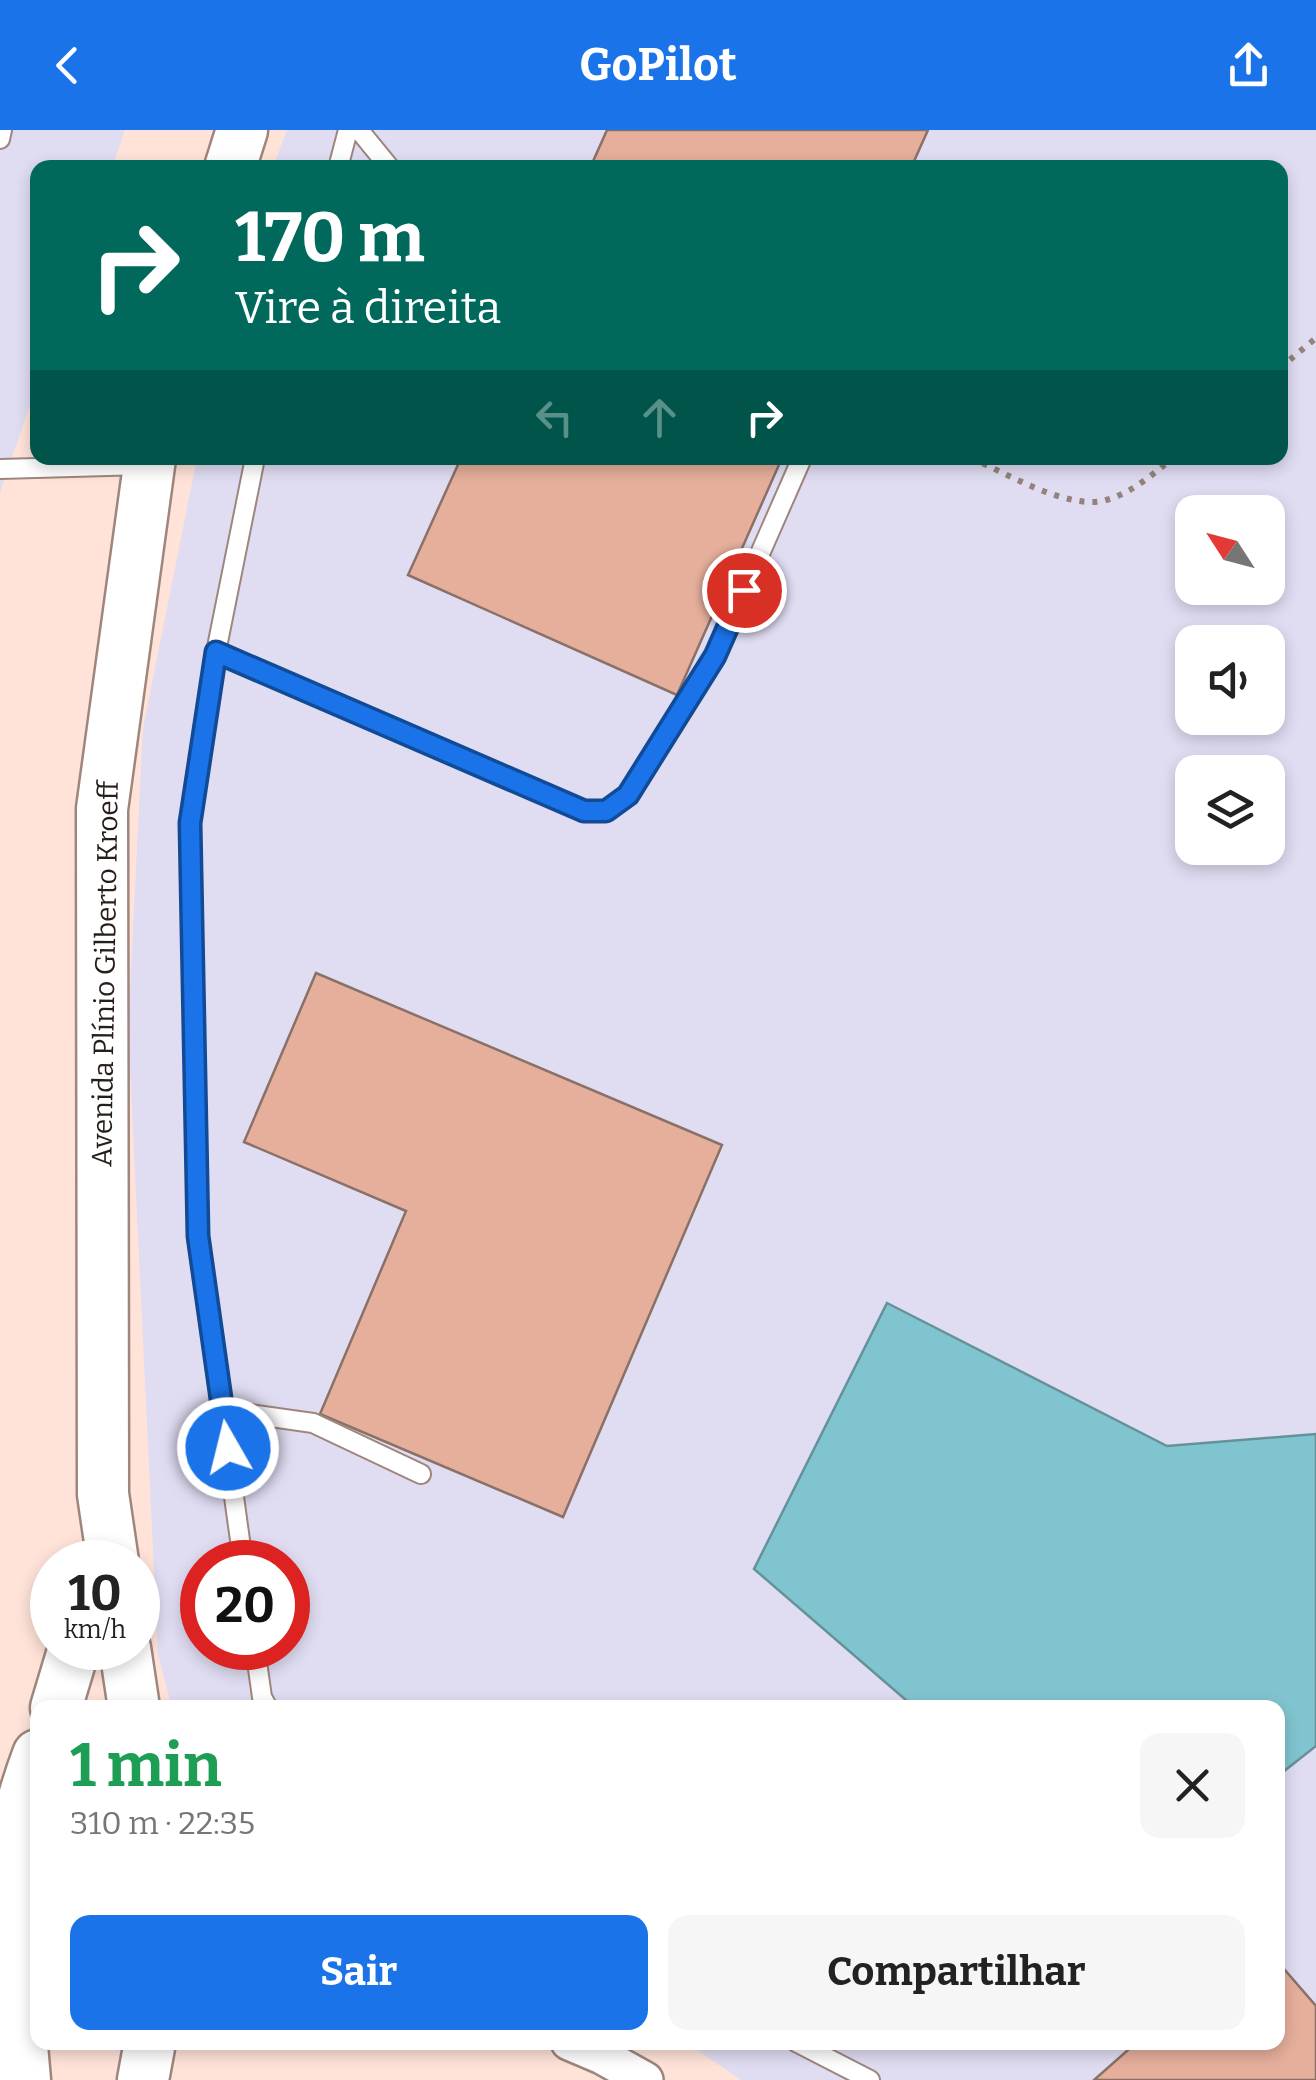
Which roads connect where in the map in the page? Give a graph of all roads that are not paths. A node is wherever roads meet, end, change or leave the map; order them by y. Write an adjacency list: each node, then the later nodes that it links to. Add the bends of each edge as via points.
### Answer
1 (2, 130): 5 (lane)
2 (242, 130): 6 (main road)
3 (348, 130): 7 (lane)
4 (359, 130): 8 (lane)
5 (0, 140)
6 (233, 160)
7 (340, 160)
8 (383, 160)
9 (74, 465): 13 (lane)
10 (148, 465): 17 (main road, Avenida Plínio Gilberto Kroeff, via 102,809)
11 (254, 465): 14 (lane)
12 (799, 465): 14 (lane, via 715,656 628,795 606,811 584,811)
13 (0, 469)
14 (216, 652): 15 (lane, via 190,823 198,1236)
15 (222, 1410): 16 (lane, via 312,1422); 20 (lane)
16 (420, 1474)
17 (103, 1494): 18 (main road, Avenida Plínio Gilberto Kroeff); 19 (main road, Avenida Plínio Gilberto Kroeff)
18 (94, 1540)
19 (110, 1540)
20 (240, 1540)
21 (67, 1670): 24 (main road)
22 (128, 1670): 25 (main road)
23 (258, 1670): 26 (lane)
24 (58, 1700)
25 (133, 1700)
26 (264, 1700)
27 (30, 1775): 28 (main road)
28 (19, 1801): 29 (main road, via 7,1878)
29 (17, 1944): 32 (main road)
30 (588, 2050): 33 (street)
31 (812, 2050): 34 (lane)
32 (25, 2080)
33 (645, 2080)
34 (870, 2080)

